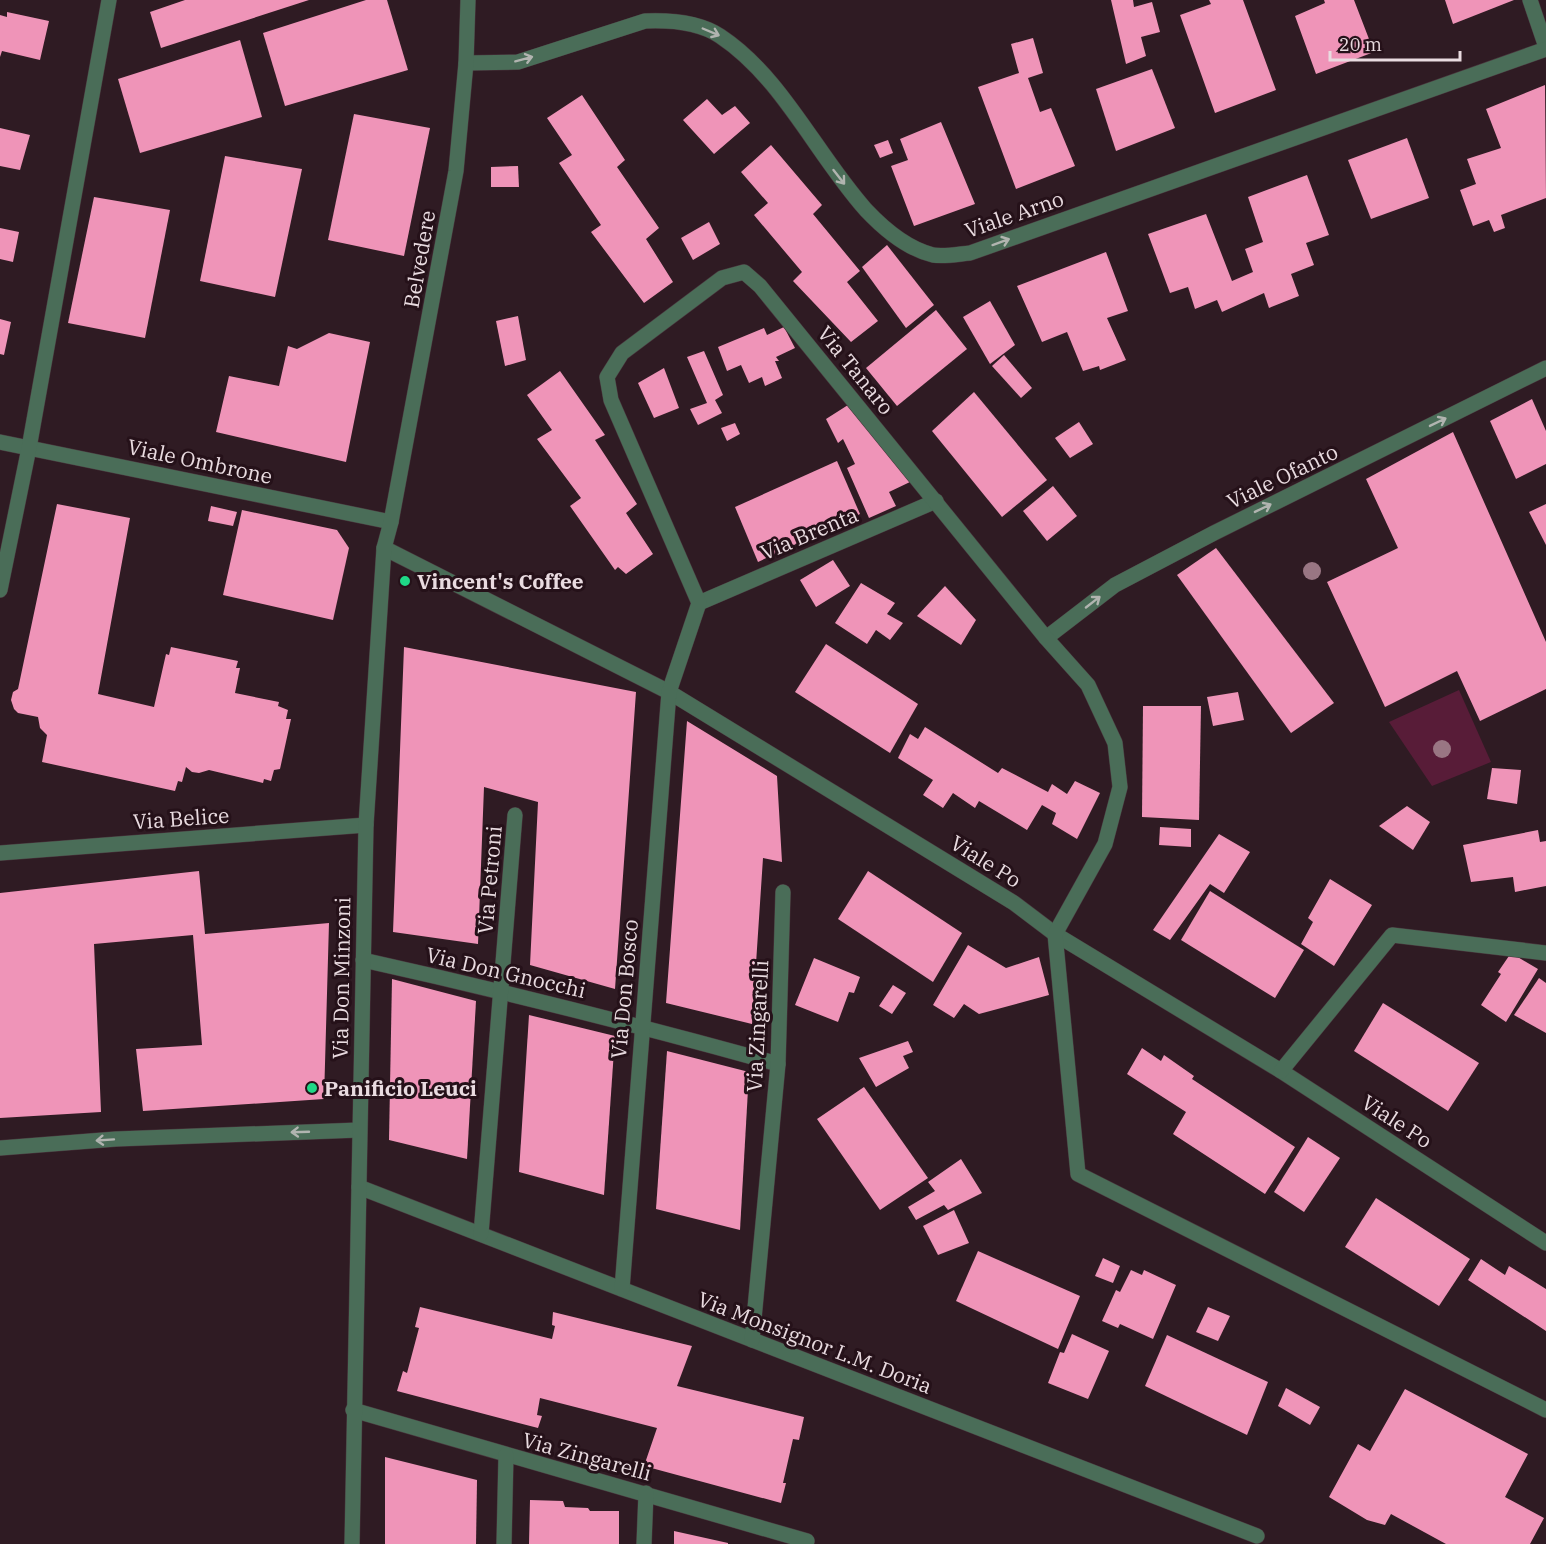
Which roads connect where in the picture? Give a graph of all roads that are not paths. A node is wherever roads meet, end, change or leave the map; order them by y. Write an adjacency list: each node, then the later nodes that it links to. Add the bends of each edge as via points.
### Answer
1 (109, 0): 8 (street)
2 (468, 0): 5 (street, Belvedere)
3 (1530, 0): 4 (street)
4 (1546, 48): 5 (street, Viale Arno, one-way to 4, via 518,62 645,21 690,24 718,34 765,75 828,163 881,226 934,255 970,253)
5 (466, 63): 10 (street, Belvedere, via 456,171)
6 (1546, 368): 14 (street, Viale Ofanto, one-way to 6, via 1115,585)
7 (0, 442): 8 (street, Viale Ombrone)
8 (29, 448): 10 (street, Viale Ombrone); 12 (street)
9 (936, 501): 13 (street, Via Brenta); 13 (street, Via Tanaro, via 760,286 744,272 722,278 622,353 608,377 611,400); 14 (street, Via Tanaro)
10 (392, 522): 11 (street, Via Don Minzoni)
11 (384, 548): 15 (street, Viale Po); 17 (street, Via Don Minzoni)
12 (0, 590)
13 (699, 603): 15 (street)
14 (1046, 638): 20 (street, Via Tanaro, via 1088,685 1115,742 1120,787 1105,844)
15 (669, 692): 20 (street, Viale Po, via 1014,903); 24 (street, Via Don Bosco)
16 (515, 815): 23 (street, Via Petroni)
17 (366, 825): 18 (street, Via Belice); 22 (street, Via Don Minzoni)
18 (0, 853)
19 (783, 892): 25 (street, Via Zingarelli)
20 (1055, 934): 26 (street, Viale Po); 35 (street, via 1078,1174)
21 (1546, 953): 26 (street, via 1392,935)
22 (363, 960): 23 (street, Via Don Gnocchi); 27 (street, Via Don Minzoni)
23 (500, 991): 24 (street, Via Don Gnocchi); 30 (street, Via Petroni)
24 (642, 1026): 25 (street, Via Don Gnocchi); 32 (street, Via Don Bosco)
25 (778, 1064): 33 (street, Via Zingarelli)
26 (1281, 1071): 31 (street, Viale Po)
27 (359, 1130): 28 (street, one-way to 28, via 116,1139); 29 (street, Via Don Minzoni)
28 (0, 1148)
29 (359, 1187): 30 (street, Via Monsignor L.M. Doria); 34 (street, Via Don Minzoni)
30 (481, 1234): 32 (street, Via Monsignor L.M. Doria)
31 (1546, 1243)
32 (622, 1289): 33 (street, Via Monsignor L.M. Doria)
33 (752, 1340): 38 (street, Via Monsignor L.M. Doria)
34 (353, 1410): 36 (street, Via Zingarelli); 39 (street, Via Don Minzoni)
35 (1546, 1410)
36 (506, 1455): 37 (street, Via Zingarelli); 40 (street)
37 (646, 1493): 41 (street); 42 (street, Via Zingarelli, via 807,1541)
38 (1257, 1536)
39 (352, 1544)
40 (504, 1544)
41 (644, 1544)
42 (806, 1544)

